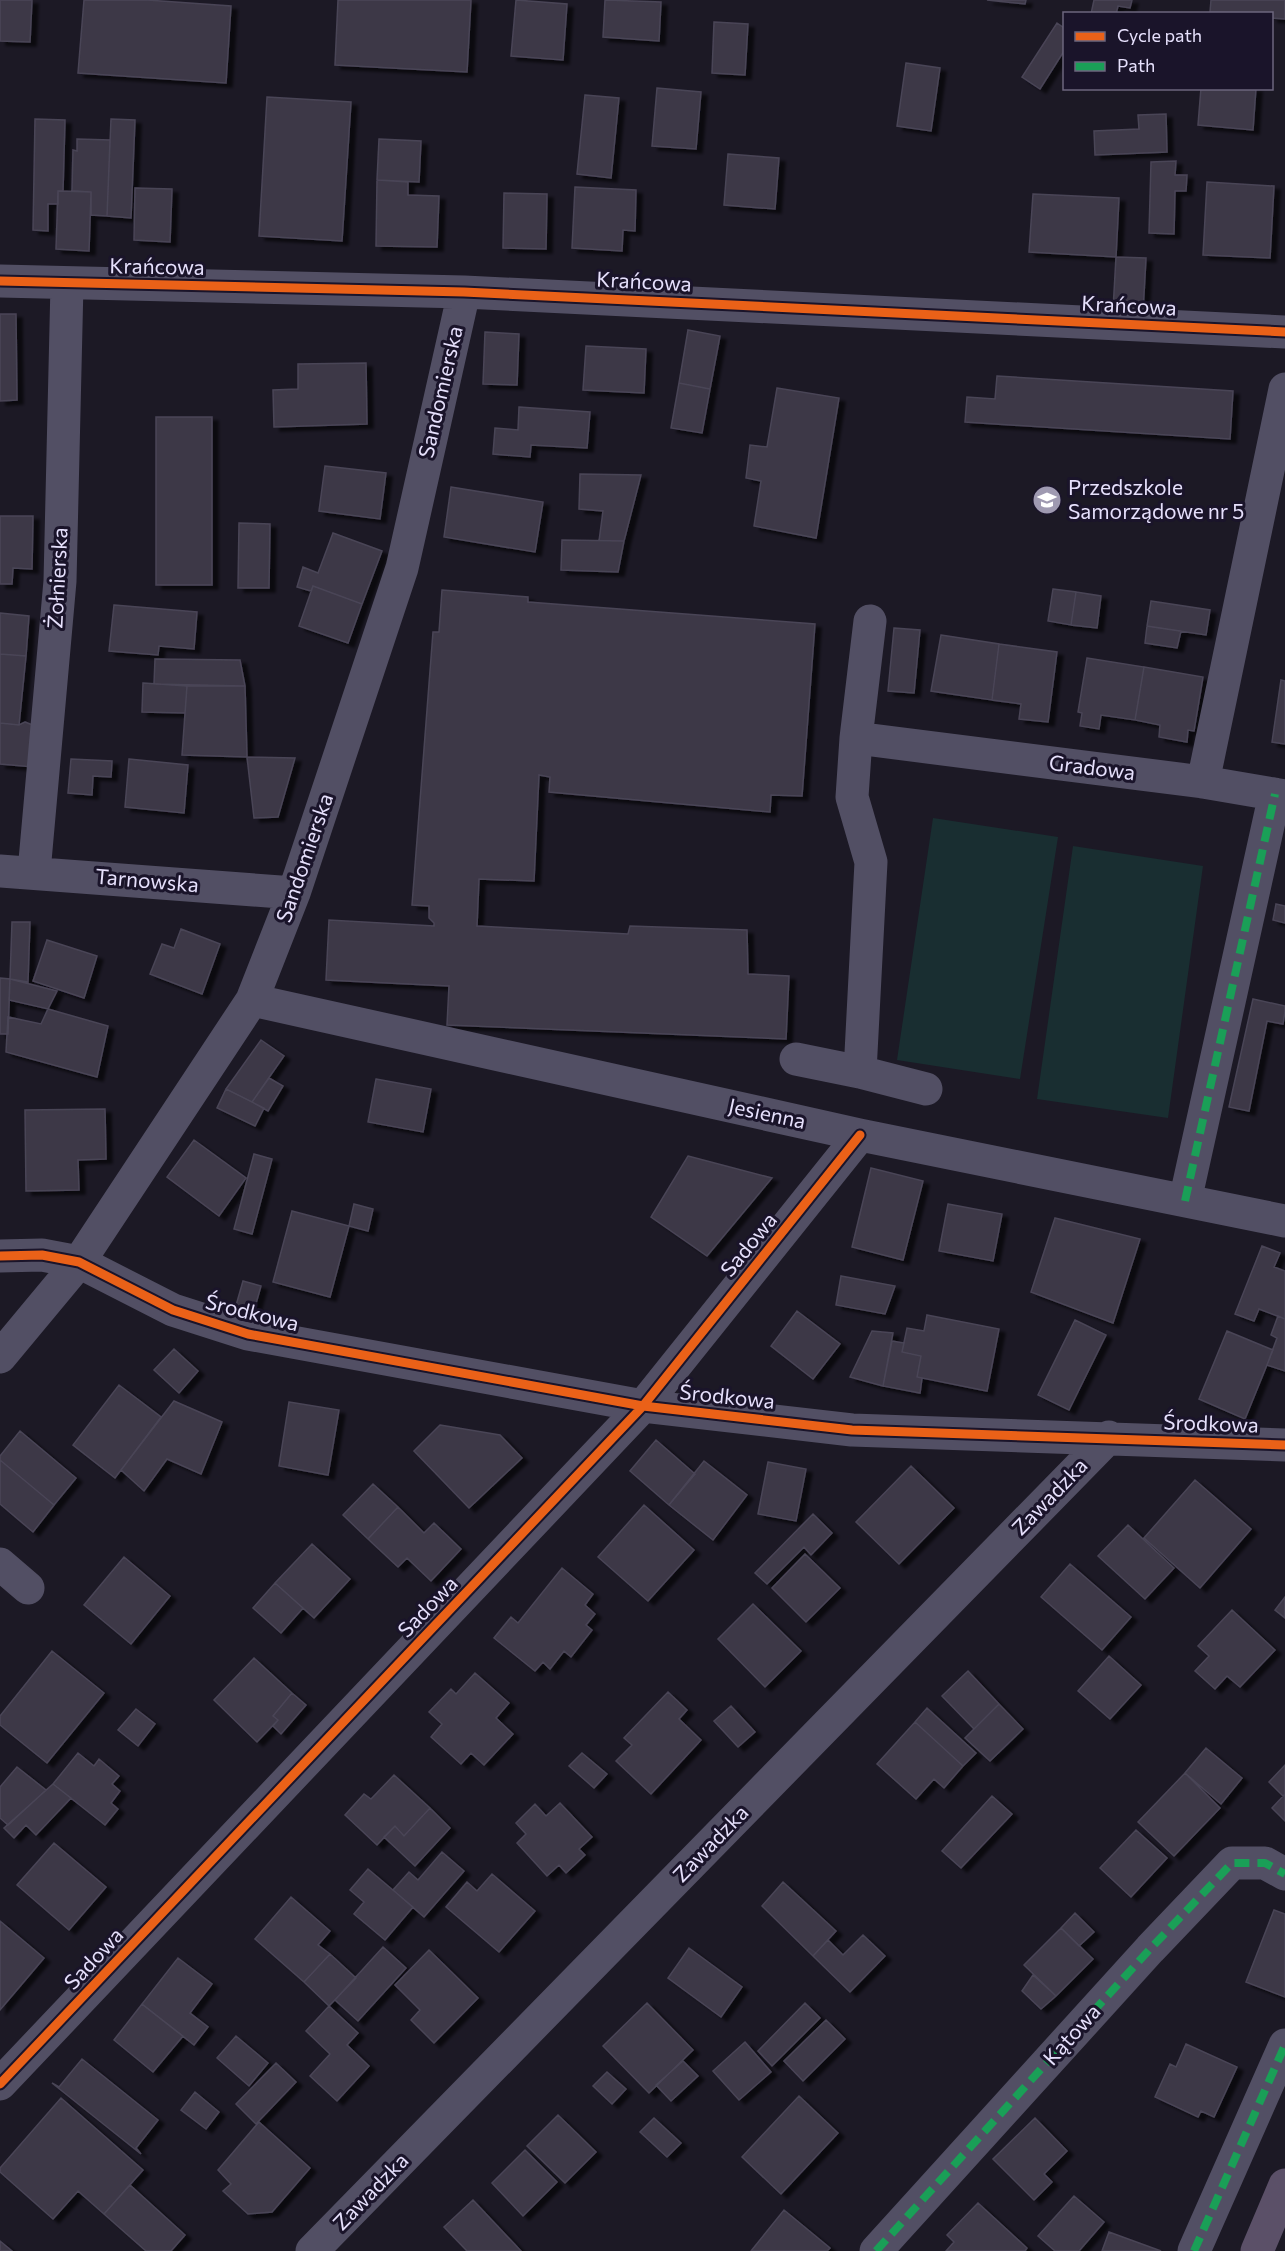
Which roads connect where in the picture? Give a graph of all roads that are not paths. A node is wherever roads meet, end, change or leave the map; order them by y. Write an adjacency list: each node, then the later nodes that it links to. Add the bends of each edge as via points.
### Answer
1 (0, 282): 2 (street, Krańcowa)
2 (67, 284): 3 (street, Krańcowa); 11 (street, Żołnierska, via 60,581)
3 (464, 292): 4 (street, Krańcowa); 12 (street, Sandomierska, via 402,568)
4 (1285, 332)
5 (1285, 388): 8 (street)
6 (870, 621): 7 (street)
7 (856, 738): 8 (street, Gradowa); 15 (street, via 852,797 871,862)
8 (1203, 782): 9 (street, Gradowa)
9 (1280, 795): 18 (street)
10 (0, 871): 11 (street, Tarnowska)
11 (34, 872): 12 (street, Tarnowska)
12 (294, 893): 13 (street, Sandomierska)
13 (252, 1000): 17 (street, Jesienna); 21 (street, Sandomierska)
14 (796, 1059): 15 (street)
15 (860, 1072): 16 (street)
16 (926, 1089)
17 (860, 1135): 18 (street, Jesienna); 23 (street, Sadowa)
18 (1185, 1201): 19 (street, Jesienna)
19 (1285, 1221)
20 (0, 1256): 21 (street, Środkowa, via 42,1255)
21 (79, 1262): 22 (street, Sandomierska); 23 (street, Środkowa, via 172,1310 248,1334)
22 (0, 1357)
23 (643, 1406): 24 (street, Środkowa, via 852,1430); 30 (street, Sadowa)
24 (1109, 1437): 25 (street, Środkowa); 32 (street, Zawadzka)
25 (1285, 1445)
26 (0, 1564): 27 (street)
27 (28, 1588)
28 (1285, 1874): 33 (street, Kątowa, via 1265,1863 1232,1863)
29 (1285, 2045): 34 (street)
30 (0, 2084)
31 (1285, 2185): 35 (main road)
32 (312, 2251)
33 (876, 2251)
34 (1194, 2251)
35 (1257, 2251)

